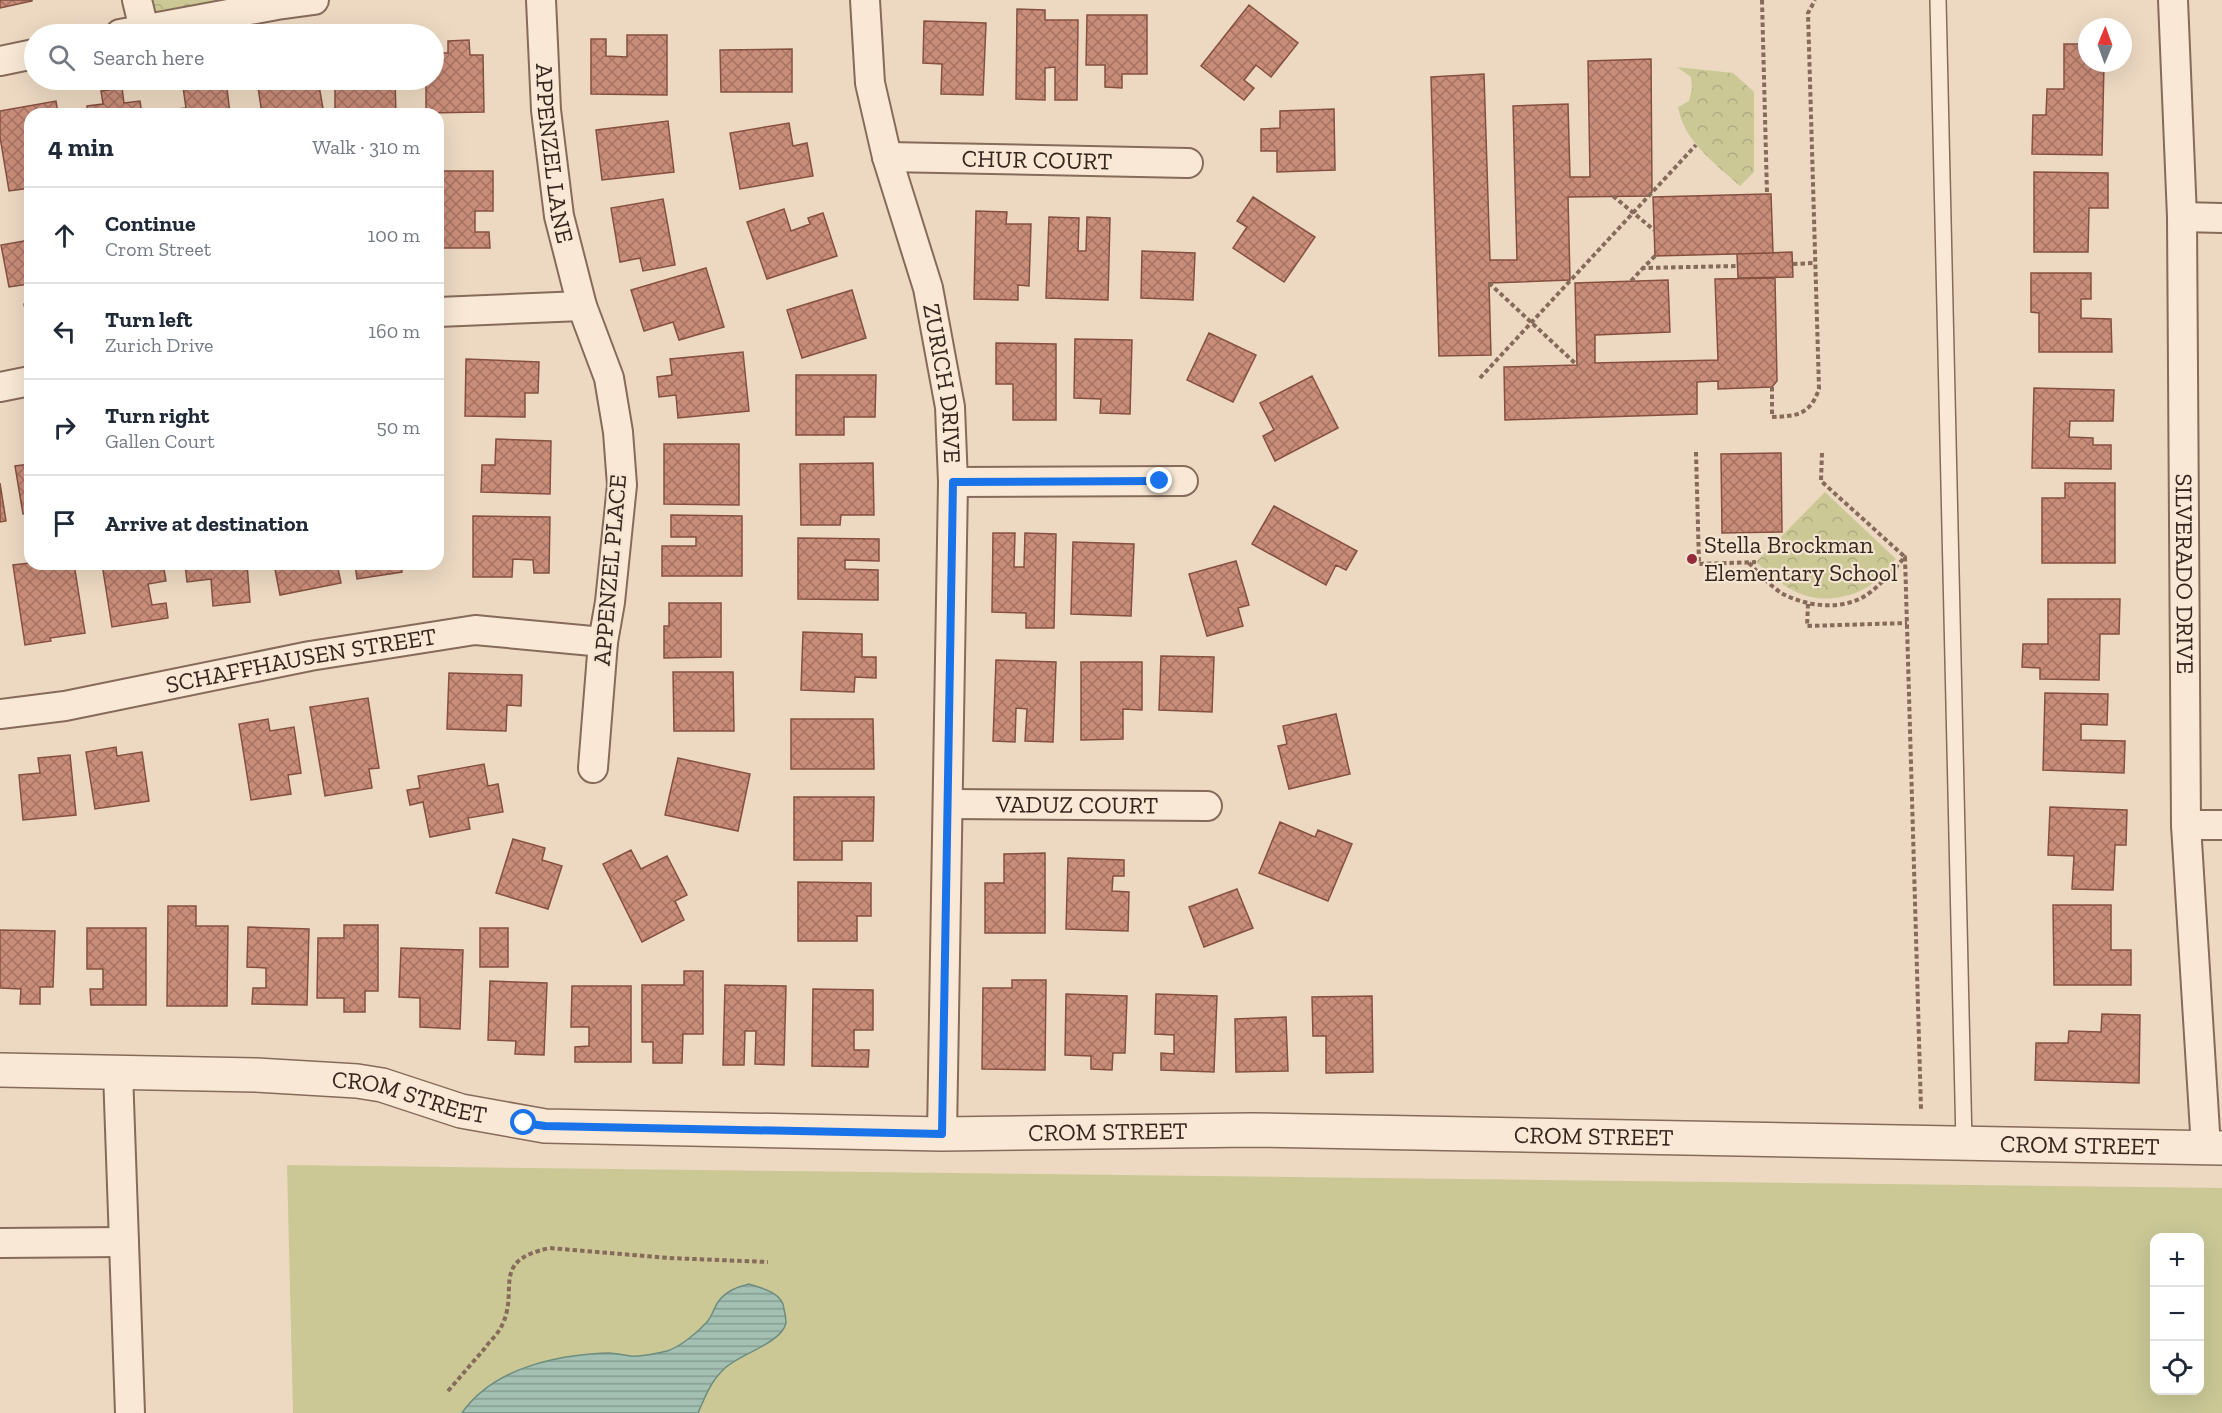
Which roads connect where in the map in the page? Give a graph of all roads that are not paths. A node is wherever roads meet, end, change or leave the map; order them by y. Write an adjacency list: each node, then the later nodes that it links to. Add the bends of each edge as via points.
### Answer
1 (137, 0): 7 (street)
2 (314, 0): 8 (street)
3 (542, 0): 15 (street, APPENZEL LANE, via 546,110 559,216)
4 (865, 0): 11 (street, ZURICH DRIVE, via 870,83)
5 (1938, 0): 31 (lane)
6 (2174, 0): 13 (street, SILVERADO DRIVE)
7 (133, 24)
8 (175, 24)
9 (24, 56): 10 (street)
10 (0, 62)
11 (886, 158): 12 (street, CHUR COURT); 20 (street, ZURICH DRIVE, via 928,288 950,407)
12 (1188, 163)
13 (2182, 218): 14 (street); 26 (street, SILVERADO DRIVE)
14 (2222, 218)
15 (582, 306): 16 (street); 21 (street, APPENZEL PLACE, via 609,378 622,485)
16 (444, 312)
17 (24, 382): 18 (street)
18 (0, 387)
19 (1183, 481): 20 (street)
20 (953, 482): 24 (street, ZURICH DRIVE)
21 (603, 642): 22 (street, SCHAFFHAUSEN STREET, via 475,630 310,656 65,706); 23 (street, APPENZEL PLACE)
22 (0, 714)
23 (593, 768)
24 (948, 804): 25 (street, VADUZ COURT); 30 (street, ZURICH DRIVE)
25 (1207, 806)
26 (2186, 825): 27 (street); 32 (street, SILVERADO DRIVE)
27 (2222, 825)
28 (0, 1070): 29 (street, CROM STREET)
29 (118, 1072): 30 (street, CROM STREET, via 357,1081 461,1111 545,1126); 33 (street)
30 (942, 1134): 31 (street, CROM STREET, via 1252,1130)
31 (1964, 1143): 32 (street, CROM STREET)
32 (2214, 1148)
33 (124, 1242): 34 (street); 35 (street)
34 (0, 1243)
35 (130, 1413)

